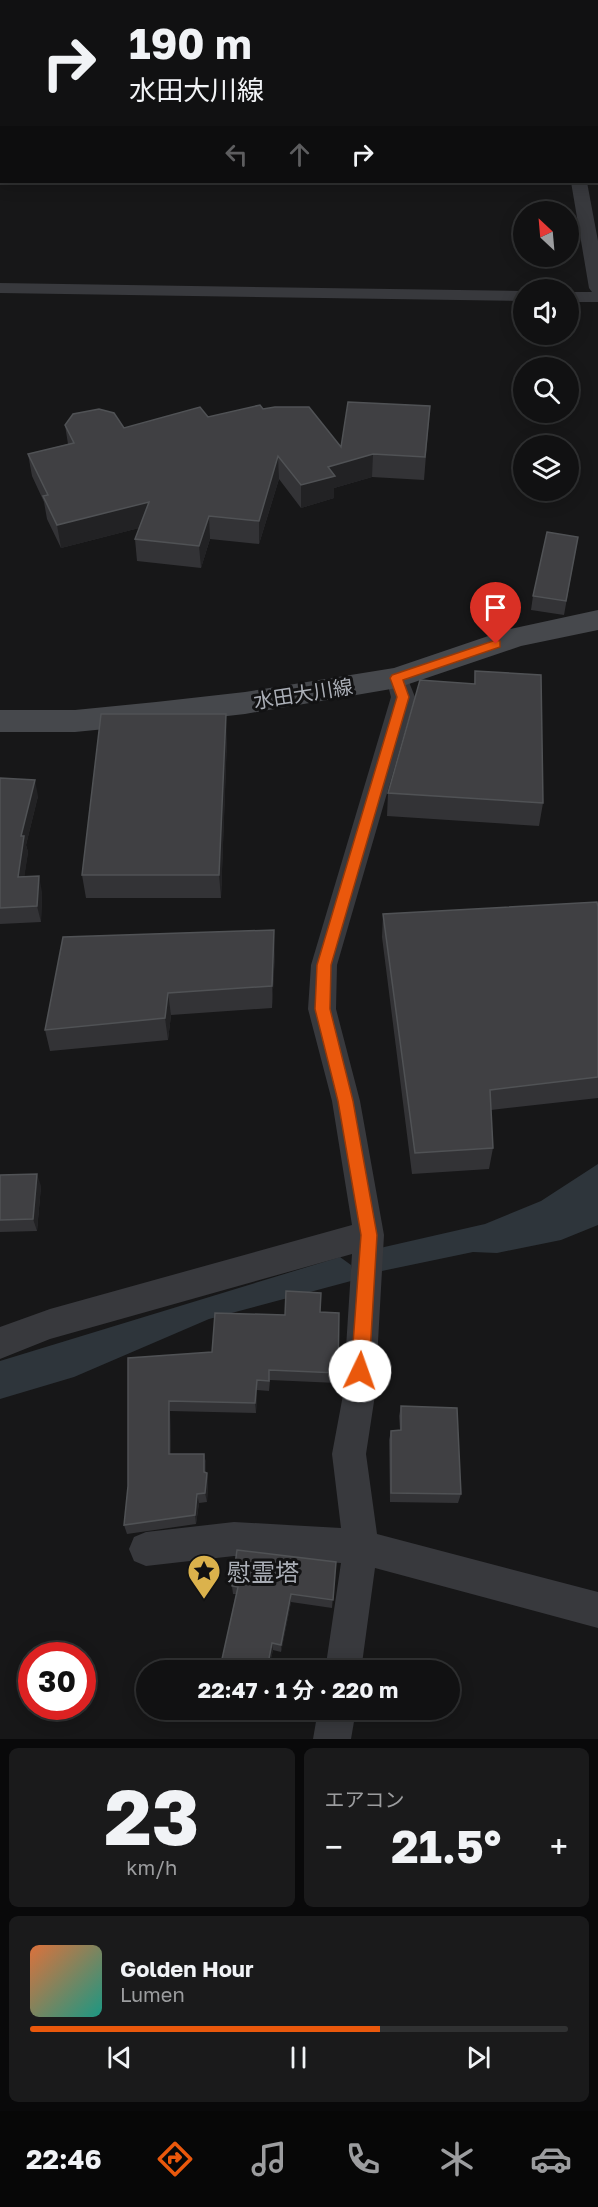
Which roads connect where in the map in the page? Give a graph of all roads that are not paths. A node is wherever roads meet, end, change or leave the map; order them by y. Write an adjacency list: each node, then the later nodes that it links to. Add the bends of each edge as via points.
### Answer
1 (579, 183): 3 (street)
2 (0, 288): 4 (street)
3 (598, 288)
4 (513, 296)
5 (579, 297): 6 (street)
6 (598, 297)
7 (598, 620): 8 (main road, 水田大川線, via 516,638)
8 (397, 678): 9 (main road, 水田大川線, via 245,703 75,722); 10 (street, via 403,697 324,965 322,1009 346,1101)
9 (0, 722)
10 (369, 1235): 11 (street, via 50,1324); 12 (street, via 359,1395 349,1454)
11 (0, 1343)
12 (361, 1547): 13 (street, via 234,1539); 14 (street); 15 (street)
13 (146, 1549)
14 (598, 1610)
15 (345, 1660)
16 (335, 1720): 17 (street)
17 (332, 1739)

